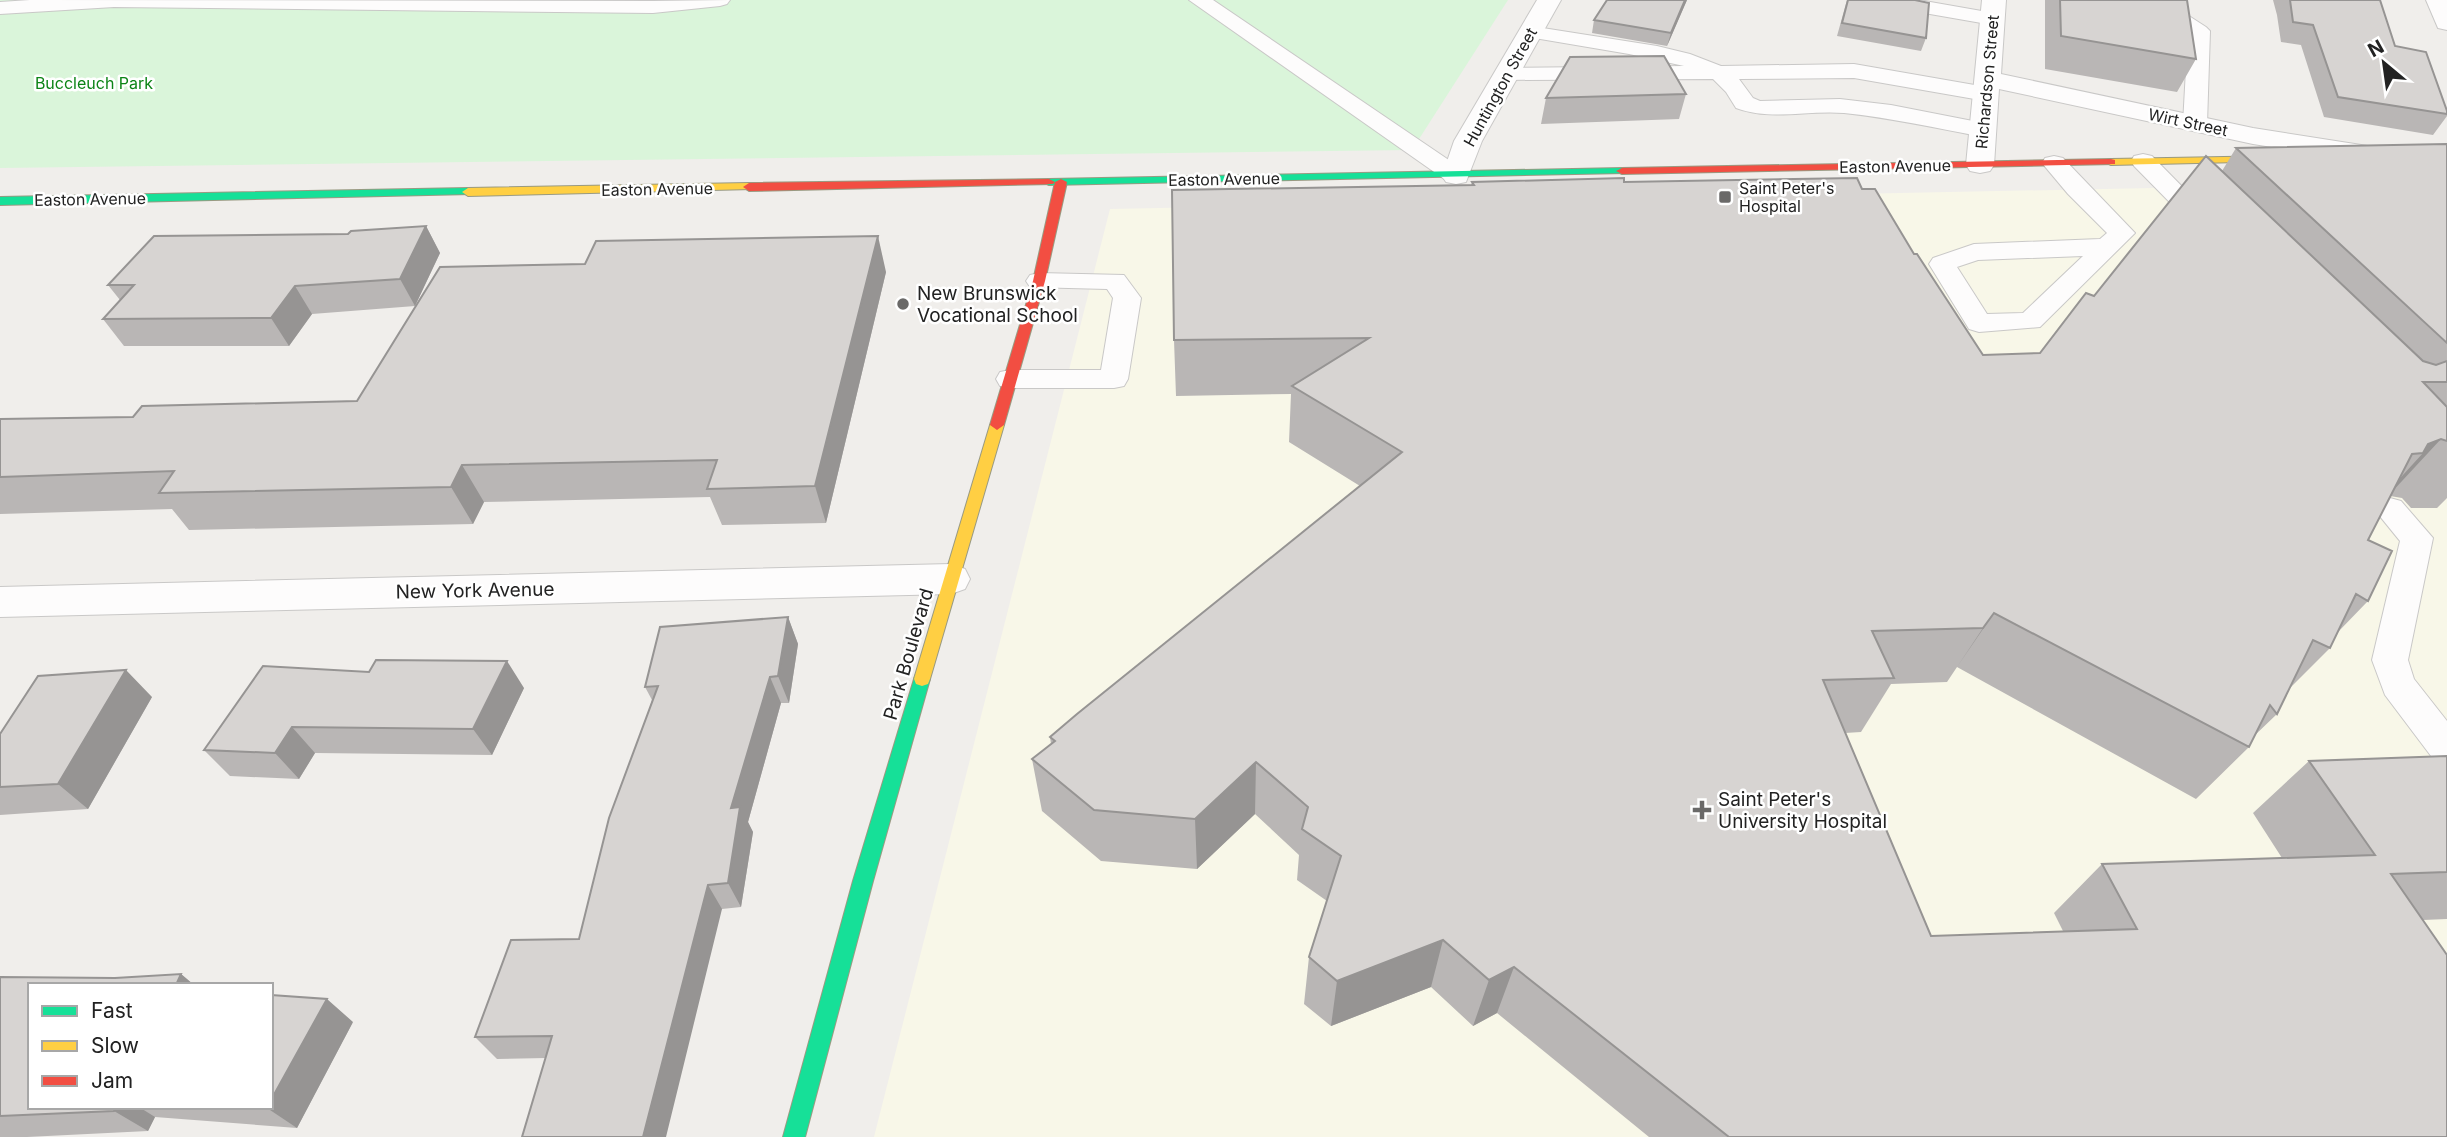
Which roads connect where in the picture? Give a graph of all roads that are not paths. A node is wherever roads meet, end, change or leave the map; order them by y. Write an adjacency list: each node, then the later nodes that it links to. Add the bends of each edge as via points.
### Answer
1 (720, 0): 7 (lane, via 653,8 114,1)
2 (1199, 0): 20 (lane)
3 (1549, 0): 10 (street, Huntington Street)
4 (1884, 0): 8 (lane)
5 (2120, 0): 14 (lane, via 2165,9 2199,31)
6 (2438, 0): 9 (street)
7 (0, 8)
8 (1994, 9): 13 (street, Richardson Street)
9 (2447, 23)
10 (1530, 32): 11 (lane, via 1692,61); 12 (street, Huntington Street)
11 (1719, 73): 12 (lane); 13 (lane, via 1854,71); 15 (lane, via 1744,103 1756,108 1840,106)
12 (1505, 75): 20 (street, Huntington Street, via 1468,141)
13 (1987, 86): 14 (street, Wirt Street); 15 (street, Richardson Street)
14 (2195, 124): 16 (street, Wirt Street)
15 (1983, 130): 19 (street, Richardson Street)
16 (2390, 157): 17 (street, Easton Avenue)
17 (2143, 162): 18 (street, Easton Avenue); 24 (lane)
18 (2054, 163): 19 (street, Easton Avenue); 23 (lane)
19 (1980, 164): 20 (street, Easton Avenue)
20 (1456, 176): 21 (street, Easton Avenue)
21 (1061, 182): 22 (street, Easton Avenue); 26 (street, Park Boulevard)
22 (0, 201)
23 (2115, 240): 23 (lane, via 2031,321 1979,323 1942,264 1974,252 2040,250); 25 (lane)
24 (2225, 245)
25 (2140, 251)
26 (1039, 281): 27 (street, Park Boulevard); 27 (lane, via 1115,281 1127,298 1114,379)
27 (1010, 379): 29 (street, Park Boulevard)
28 (2390, 509): 31 (lane, via 2417,538 2390,660 2398,685)
29 (951, 579): 30 (street, New York Avenue); 32 (street, Park Boulevard)
30 (0, 602)
31 (2447, 749)
32 (794, 1137)

